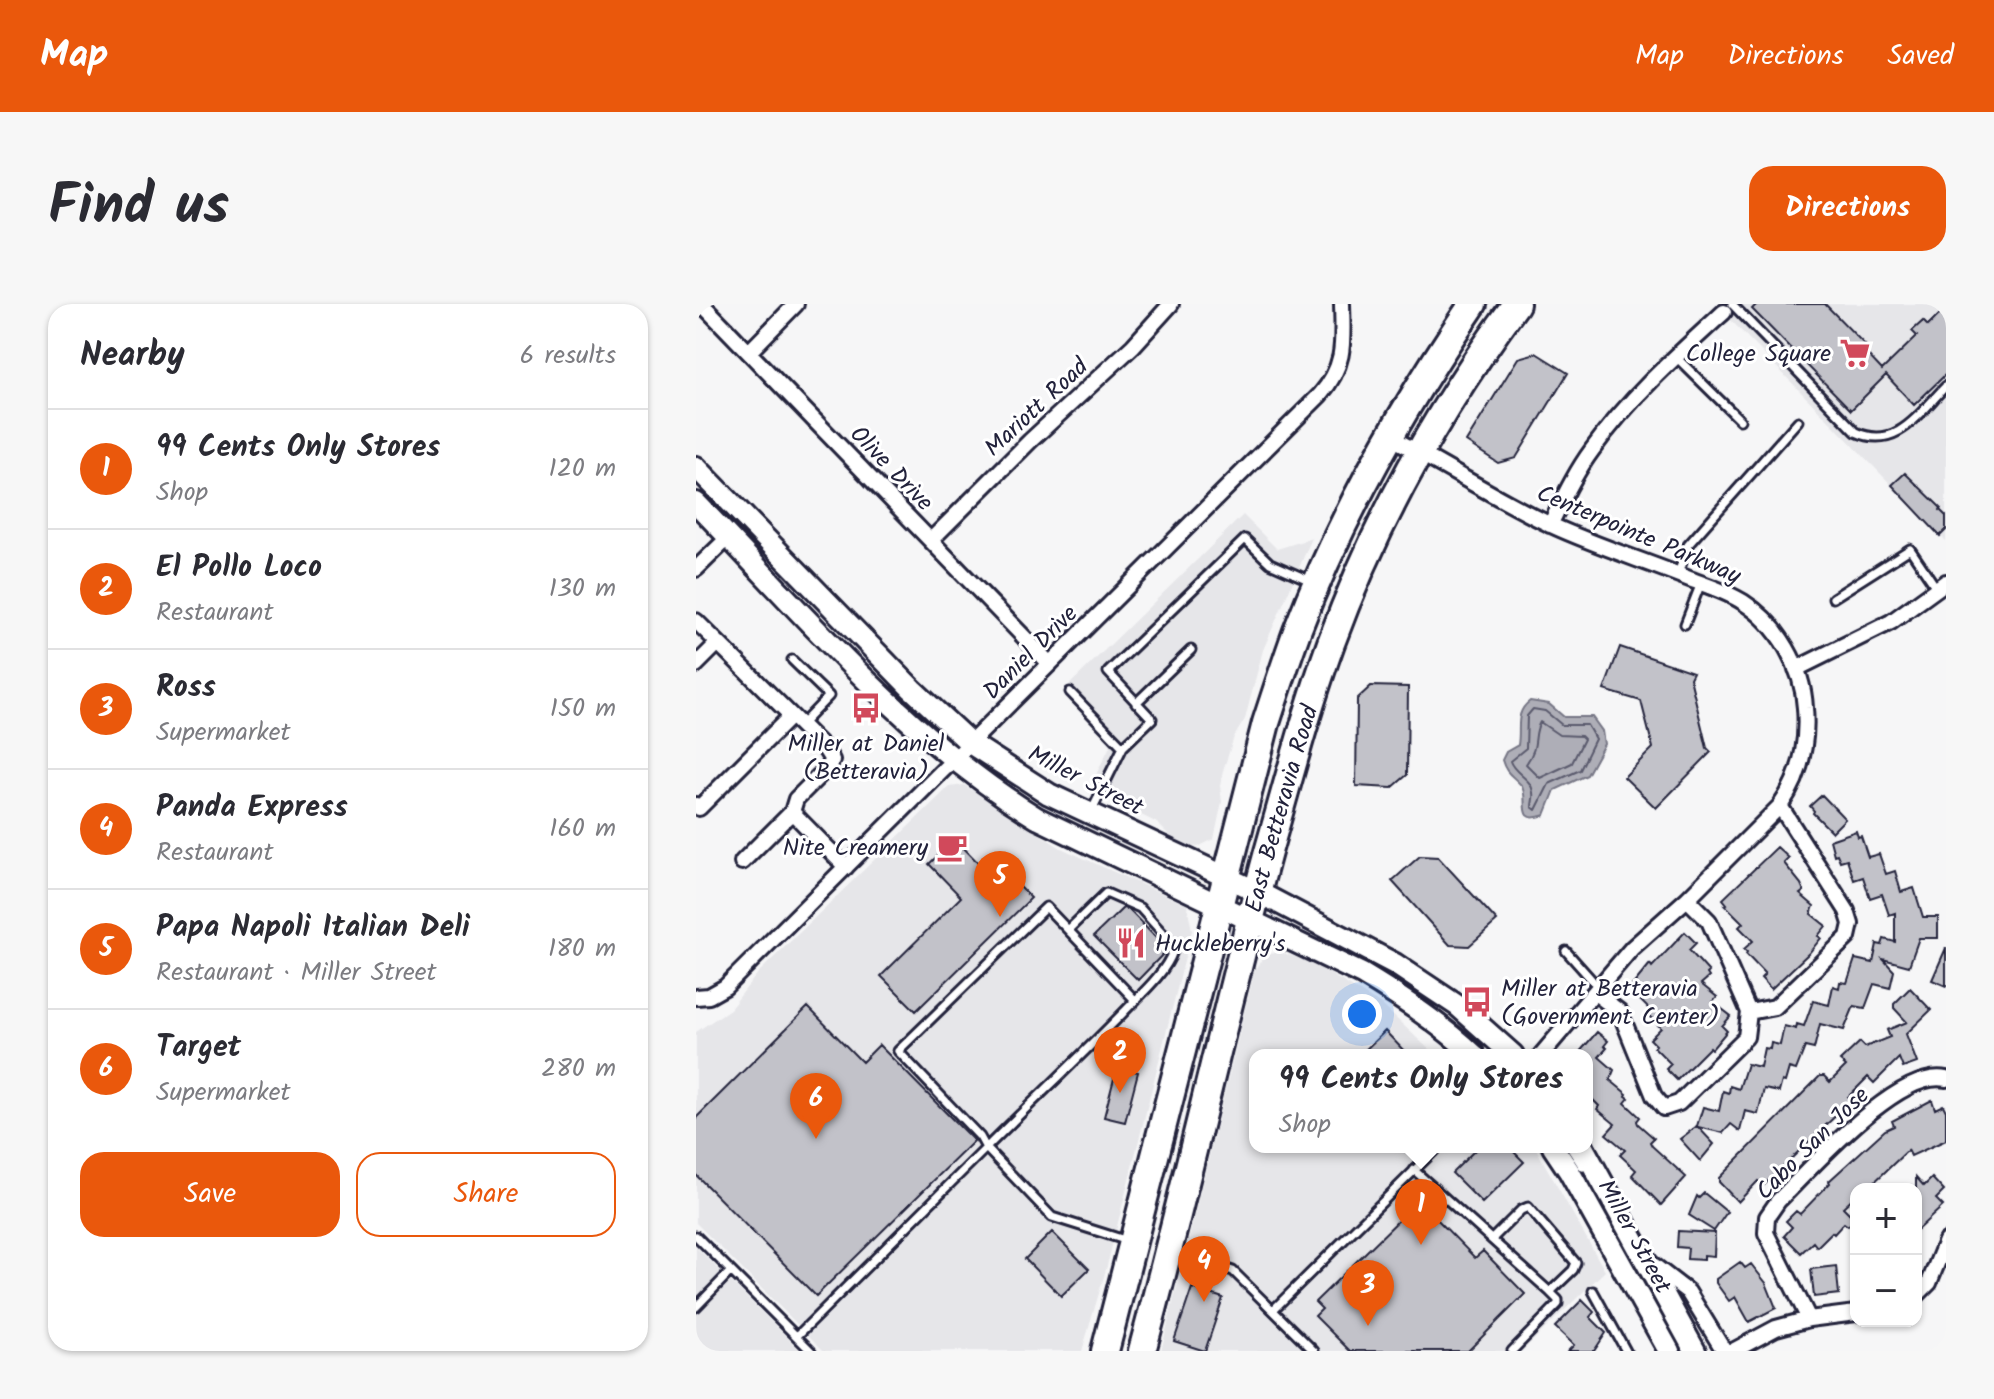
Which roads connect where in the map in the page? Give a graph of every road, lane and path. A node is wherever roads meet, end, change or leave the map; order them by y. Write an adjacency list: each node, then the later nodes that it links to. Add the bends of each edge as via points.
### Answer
1 (702, 304): 8 (street, Olive Drive)
2 (796, 304): 8 (street)
3 (1171, 304): 19 (street, Mariott Road)
4 (1342, 304): 31 (street, Daniel Drive, via 1343,344 1333,381)
5 (1473, 304): 13 (highway, East Betteravia Road)
6 (1516, 304): 14 (highway, East Betteravia Road)
7 (1728, 308): 9 (street); 10 (lane, via 1856,432 1871,439 1900,432)
8 (749, 352): 19 (street, Olive Drive)
9 (1676, 357): 11 (lane); 17 (street, via 1590,452)
10 (1946, 386)
11 (1740, 420)
12 (1798, 421): 21 (lane, via 1688,545)
13 (1390, 437): 14 (street, Centerpointe Parkway); 22 (highway, East Betteravia Road)
14 (1420, 453): 17 (street, Centerpointe Parkway); 47 (highway, East Betteravia Road, via 1373,542 1332,641 1303,724)
15 (696, 467): 37 (street, Miller Street)
16 (696, 503): 18 (street)
17 (1550, 525): 21 (street, Centerpointe Parkway)
18 (729, 537): 20 (street); 39 (street, via 897,711)
19 (931, 540): 31 (street, Olive Drive)
20 (696, 569)
21 (1678, 574): 23 (street, Centerpointe Parkway)
22 (1318, 583): 35 (lane, via 1270,563 1245,539 1108,672); 46 (highway, East Betteravia Road, via 1266,723)
23 (1701, 583): 27 (lane); 33 (street, Centerpointe Parkway, via 1743,602 1766,621)
24 (1942, 585): 25 (lane, via 1910,549); 33 (street, via 1891,622)
25 (1833, 598)
26 (696, 621): 28 (street)
27 (1685, 624)
28 (718, 643): 32 (street); 36 (street)
29 (1191, 650): 35 (lane)
30 (792, 660): 36 (lane, via 829,696)
31 (1050, 664): 37 (street, Daniel Drive)
32 (696, 665)
33 (1796, 669): 41 (street, Centerpointe Parkway, via 1807,729 1801,765)
34 (1070, 692): 38 (lane)
35 (1136, 703): 38 (lane, via 1152,719)
36 (796, 720): 40 (street, via 699,808); 42 (street, via 832,760 796,799)
37 (970, 743): 39 (street, Daniel Drive); 43 (street, Miller Street)
38 (1123, 747): 43 (lane)
39 (953, 760): 45 (street, Daniel Drive); 49 (street, via 1037,818)
40 (696, 805)
41 (1780, 806): 48 (street, Centerpointe Parkway); 57 (street, via 1847,911 1851,928 1848,937 1775,1007)
42 (792, 812): 44 (street); 45 (street)
43 (1090, 814): 46 (street, Miller Street)
44 (742, 862)
45 (846, 867): 54 (street, Daniel Drive, via 725,987)
46 (1226, 878): 47 (street, Miller Street); 49 (highway, East Betteravia Road)
47 (1258, 892): 50 (highway, East Betteravia Road); 60 (street, Miller Street, via 1409,972)
48 (1687, 899): 53 (street, Centerpointe Parkway, via 1632,948); 57 (street, via 1709,921)
49 (1219, 905): 50 (street); 73 (highway, East Betteravia Road)
50 (1251, 920): 56 (street, via 1362,974); 74 (highway, East Betteravia Road)
51 (1068, 930): 55 (lane); 55 (lane, via 1106,893 1134,903 1173,947 1168,961); 63 (lane, via 1046,907 898,1051)
52 (1566, 951): 53 (lane)
53 (1597, 990): 57 (street, via 1620,1012 1654,1096 1664,1108 1679,1103 1746,1037); 61 (street, Centerpointe Parkway)
54 (698, 1000)
55 (1135, 1000): 63 (lane)
56 (1412, 1005): 58 (street); 59 (street, via 1453,1022)
57 (1749, 1012)
58 (1468, 1049)
59 (1483, 1049)
60 (1506, 1049)
61 (1546, 1049)
62 (1943, 1078): 83 (street, Cabo San Jose, via 1909,1087 1874,1108 1767,1217 1765,1227)
63 (986, 1148): 73 (lane, via 1052,1217); 84 (lane)
64 (1432, 1153): 68 (lane)
65 (1557, 1153): 91 (street, Miller Street)
66 (1574, 1153): 69 (lane, Miller Street)
67 (1586, 1153): 69 (street, Miller Street)
68 (1414, 1170): 71 (lane); 81 (lane)
69 (1623, 1219): 75 (street, Miller Street)
70 (696, 1236): 76 (lane)
71 (1492, 1239): 79 (lane); 79 (lane, via 1521,1210 1534,1211 1576,1263)
72 (1946, 1241): 77 (street)
73 (1133, 1242): 74 (highway); 86 (highway, East Betteravia Road)
74 (1168, 1250): 81 (lane, via 1233,1271); 87 (highway, East Betteravia Road)
75 (1644, 1257): 92 (street, Miller Street); 93 (street, Miller Street, via 1688,1292)
76 (731, 1271): 80 (lane); 84 (lane)
77 (1922, 1290)
78 (1593, 1291): 90 (lane)
79 (1550, 1292): 89 (lane, via 1558,1304)
80 (696, 1307)
81 (1274, 1309): 88 (lane)
82 (1850, 1314): 83 (street)
83 (1809, 1319): 94 (street, via 1776,1328)
84 (797, 1336): 85 (lane)
85 (811, 1351)
86 (1105, 1351)
87 (1142, 1351)
88 (1314, 1351)
89 (1512, 1351)
90 (1626, 1351)
91 (1669, 1351)
92 (1695, 1351)
93 (1724, 1351)
94 (1733, 1351)

